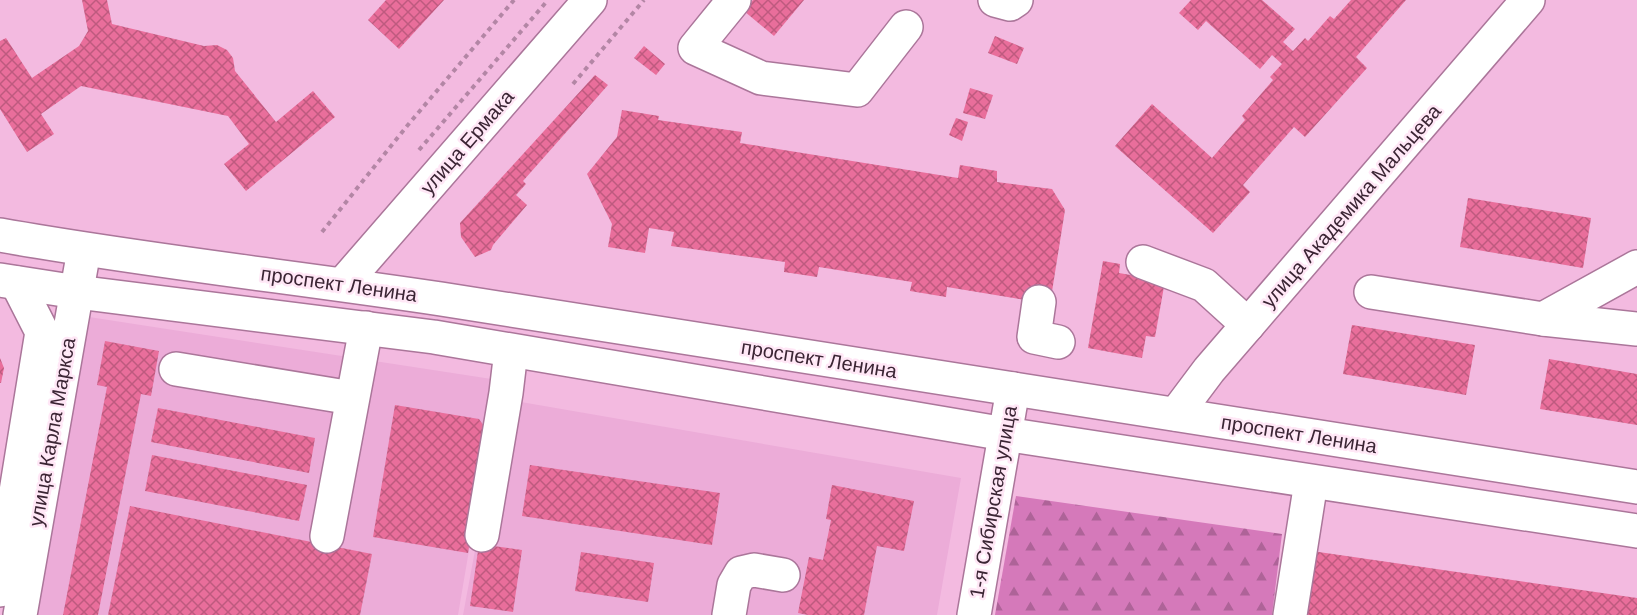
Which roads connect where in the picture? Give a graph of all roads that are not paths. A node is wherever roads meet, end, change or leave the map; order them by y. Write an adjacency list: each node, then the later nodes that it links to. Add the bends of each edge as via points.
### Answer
1 (590, 0): 12 (main road, улица Ермака)
2 (734, 0): 6 (main road, via 695,48 761,78 857,90)
3 (995, 0): 4 (main road, via 1010,4)
4 (1016, 0)
5 (1528, 0): 18 (main road, улица Академика Мальцева)
6 (906, 27)
7 (0, 235): 8 (main road, проспект Ленина)
8 (84, 250): 12 (main road, проспект Ленина); 13 (main road, улица Карла Маркса)
9 (1143, 262): 18 (main road, via 1204,285)
10 (1637, 267): 16 (main road)
11 (8, 281): 13 (main road, проспект Ленина); 35 (main road, улица Карла Маркса, via 42,332)
12 (343, 284): 17 (main road, улица Ермака); 24 (main road, проспект Ленина)
13 (78, 292): 17 (main road, проспект Ленина); 36 (main road, улица Карла Маркса)
14 (1371, 292): 16 (main road)
15 (1039, 302): 21 (main road, via 1034,337)
16 (1543, 319): 20 (main road)
17 (317, 321): 19 (main road, проспект Ленина)
18 (1248, 325): 26 (main road, улица Академика Мальцева)
19 (366, 328): 22 (main road, проспект Ленина); 25 (main road)
20 (1637, 329)
21 (1058, 342)
22 (512, 351): 27 (main road, проспект Ленина); 32 (main road)
23 (176, 369): 25 (main road)
24 (1013, 389): 26 (main road, проспект Ленина); 27 (main road, 1-я Сибирская улица)
25 (352, 398): 33 (main road)
26 (1176, 414): 28 (main road); 30 (main road, проспект Ленина)
27 (1005, 434): 28 (main road, проспект Ленина); 38 (main road, 1-я Сибирская улица)
28 (1163, 458): 29 (main road, проспект Ленина)
29 (1311, 482): 31 (main road, проспект Ленина); 39 (main road)
30 (1637, 488)
31 (1637, 531)
32 (482, 535)
33 (327, 536)
34 (783, 575): 37 (main road, via 754,570 741,573 734,585)
35 (0, 590)
36 (20, 615)
37 (729, 615)
38 (974, 615)
39 (1290, 615)

